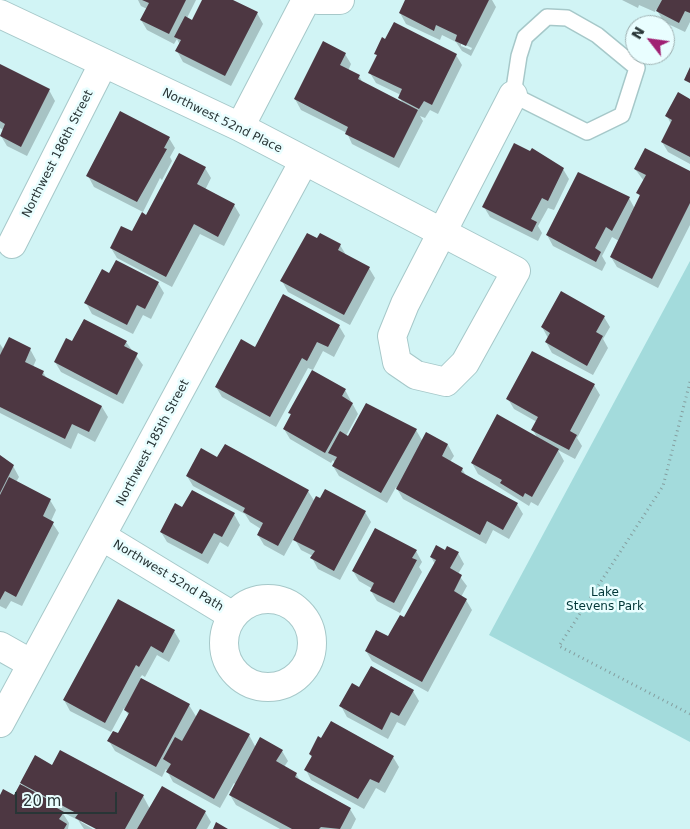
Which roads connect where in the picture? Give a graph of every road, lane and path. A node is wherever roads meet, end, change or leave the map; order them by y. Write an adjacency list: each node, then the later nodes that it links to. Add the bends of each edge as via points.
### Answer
1 (306, 0): 7 (street)
2 (318, 0): 3 (street)
3 (340, 0)
4 (0, 14): 5 (street, Northwest 52nd Place)
5 (103, 64): 7 (street, Northwest 52nd Place); 10 (street, Northwest 186th Street)
6 (513, 96): 6 (lane, via 587,132 622,115 637,68 597,35 567,18 547,17 526,37 519,56); 9 (street)
7 (240, 127): 8 (street, Northwest 52nd Place)
8 (304, 161): 9 (street, Northwest 52nd Place); 12 (street, Northwest 185th Street)
9 (442, 231): 9 (street, Northwest 52nd Place, via 516,271 465,363 446,382 416,375 397,362 392,336)
10 (12, 244)
11 (690, 382): 16 (path, via 663,486 559,646)
12 (102, 537): 13 (street, Northwest 52nd Path); 15 (street, Northwest 185th Street)
13 (234, 616)
14 (0, 646): 15 (street)
15 (32, 664): 17 (street, Northwest 185th Street)
16 (690, 714)
17 (0, 723)

